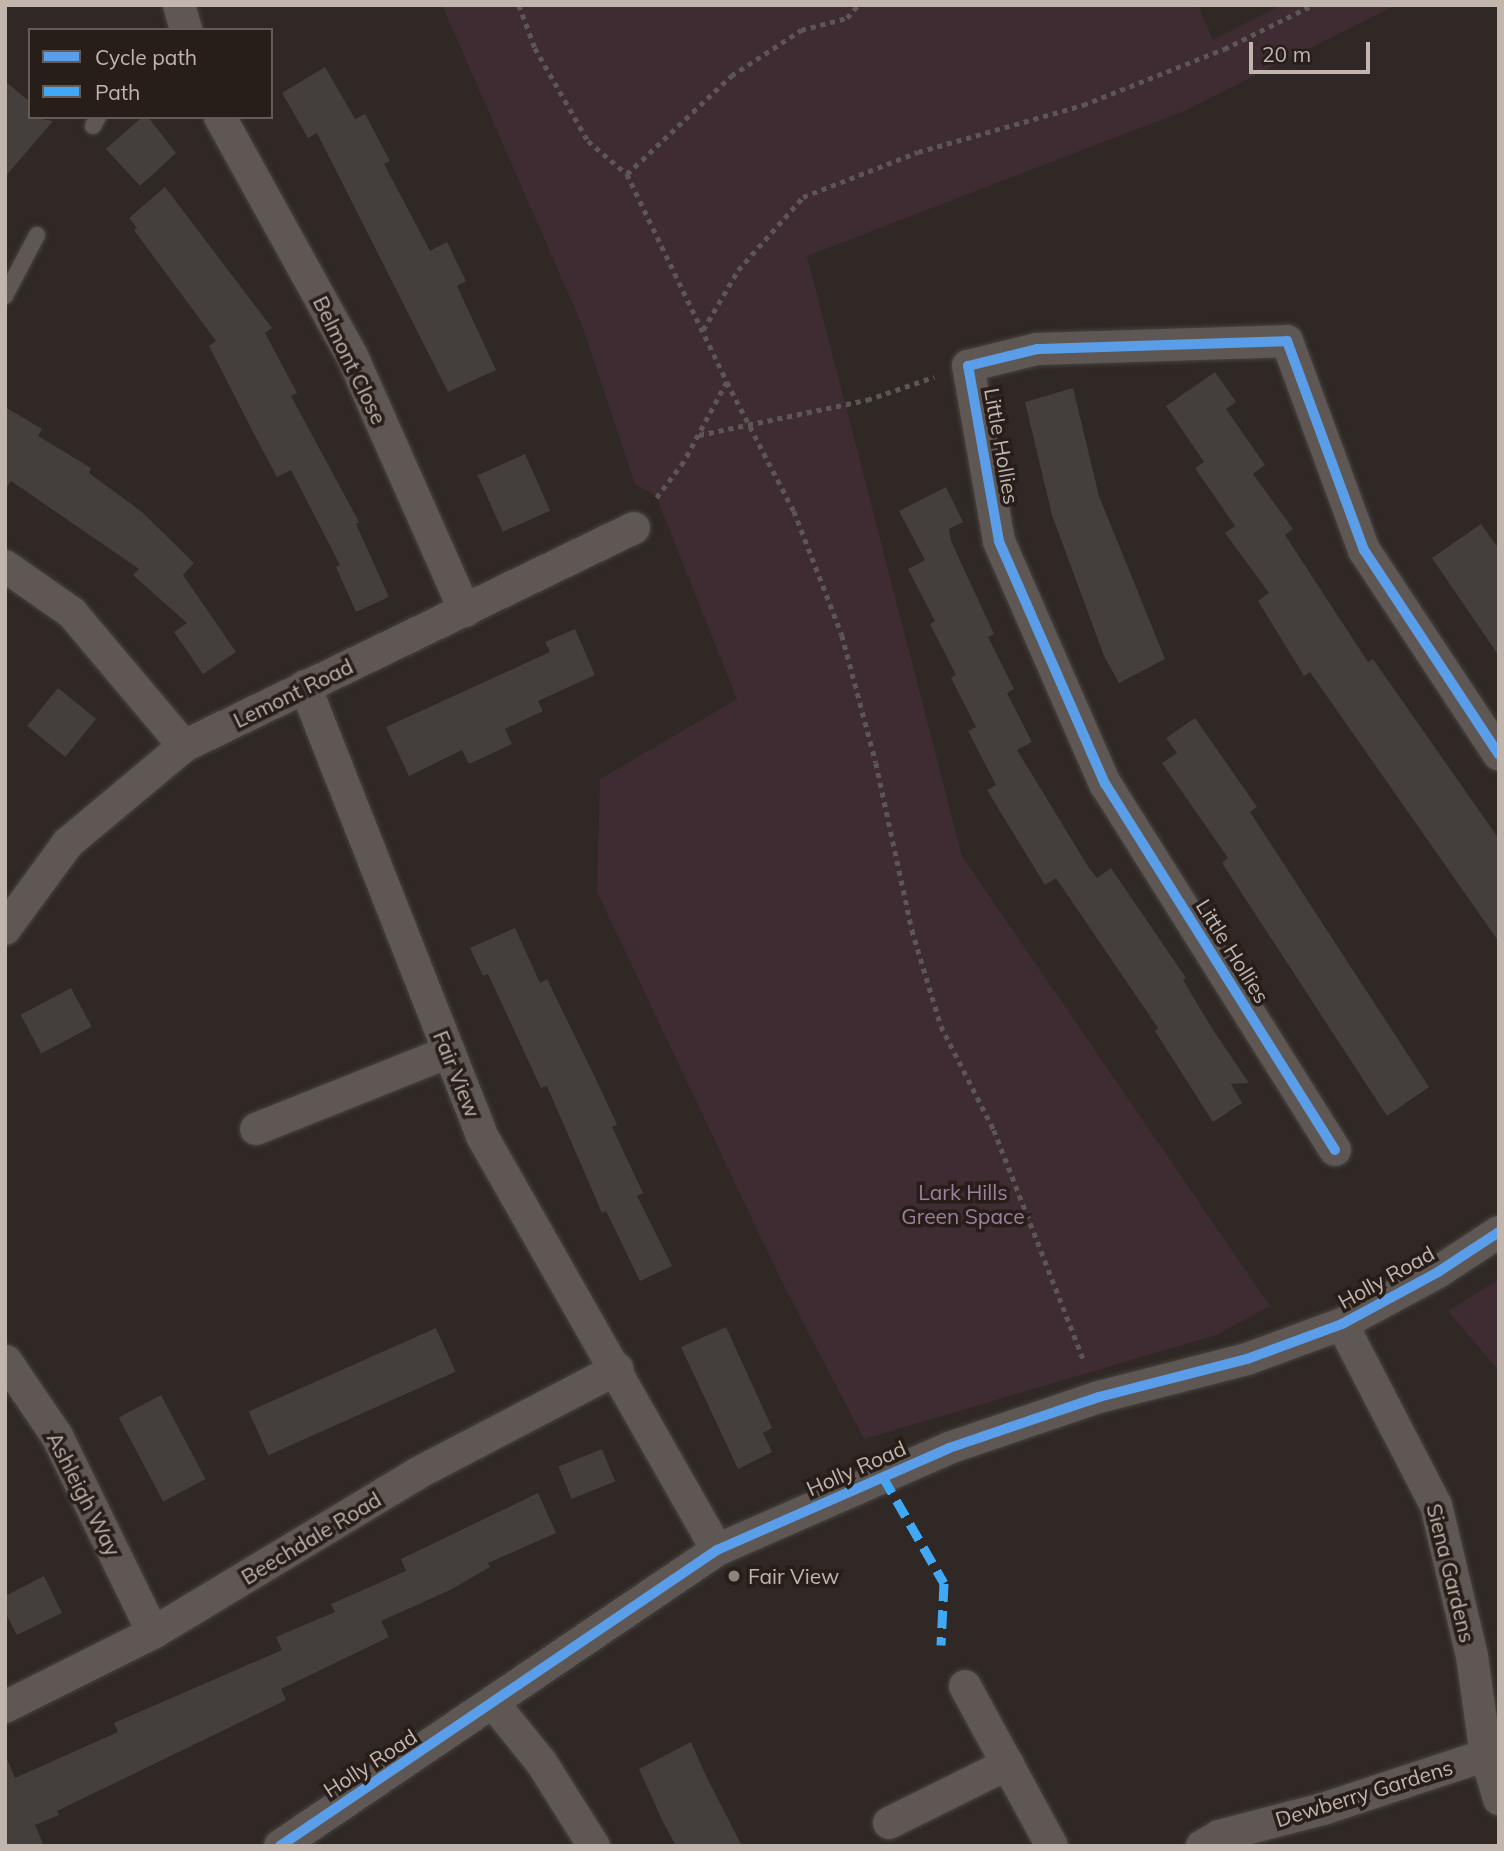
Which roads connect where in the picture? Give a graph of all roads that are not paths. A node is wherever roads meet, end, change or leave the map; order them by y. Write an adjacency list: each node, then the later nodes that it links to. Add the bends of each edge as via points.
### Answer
1 (179, 5): 2 (street)
2 (185, 28)
3 (221, 119): 8 (street, Belmont Close, via 352,356)
4 (37, 235): 5 (lane)
5 (5, 296)
6 (634, 528): 8 (street, Lemont Road)
7 (5, 566): 10 (street, via 72,613)
8 (465, 611): 9 (street, Lemont Road)
9 (305, 686): 10 (street, Lemont Road); 13 (street, Fair View)
10 (184, 746): 12 (street, Lemont Road, via 68,843)
11 (1499, 755): 15 (street, Little Hollies, via 1364,550 1287,341 1037,349 968,366 999,541 1105,784)
12 (5, 929)
13 (449, 1052): 14 (street); 19 (street, Fair View, via 482,1136)
14 (256, 1129)
15 (1335, 1150)
16 (1499, 1232): 17 (street, Holly Road, via 1438,1272)
17 (1342, 1324): 20 (street, Holly Road, via 1247,1359 1099,1397 949,1448); 22 (street, Siena Gardens, via 1436,1506)
18 (6, 1362): 21 (street, Ashleigh Way, via 57,1436)
19 (617, 1369): 20 (street, Fair View); 21 (street, Beechdale Road, via 418,1473)
20 (717, 1550): 24 (street, Holly Road)
21 (153, 1633): 25 (street, Beechdale Road)
22 (1485, 1652): 26 (street, Siena Gardens)
23 (965, 1686): 27 (street)
24 (494, 1704): 30 (street, Holly Road); 31 (street, via 541,1762)
25 (5, 1707)
26 (1486, 1755): 28 (street, Siena Gardens); 33 (street, Dewberry Gardens, via 1323,1809 1219,1836)
27 (1008, 1764): 29 (street); 32 (street)
28 (1499, 1799)
29 (889, 1823)
30 (280, 1846)
31 (594, 1846)
32 (1052, 1846)
33 (1202, 1846)

